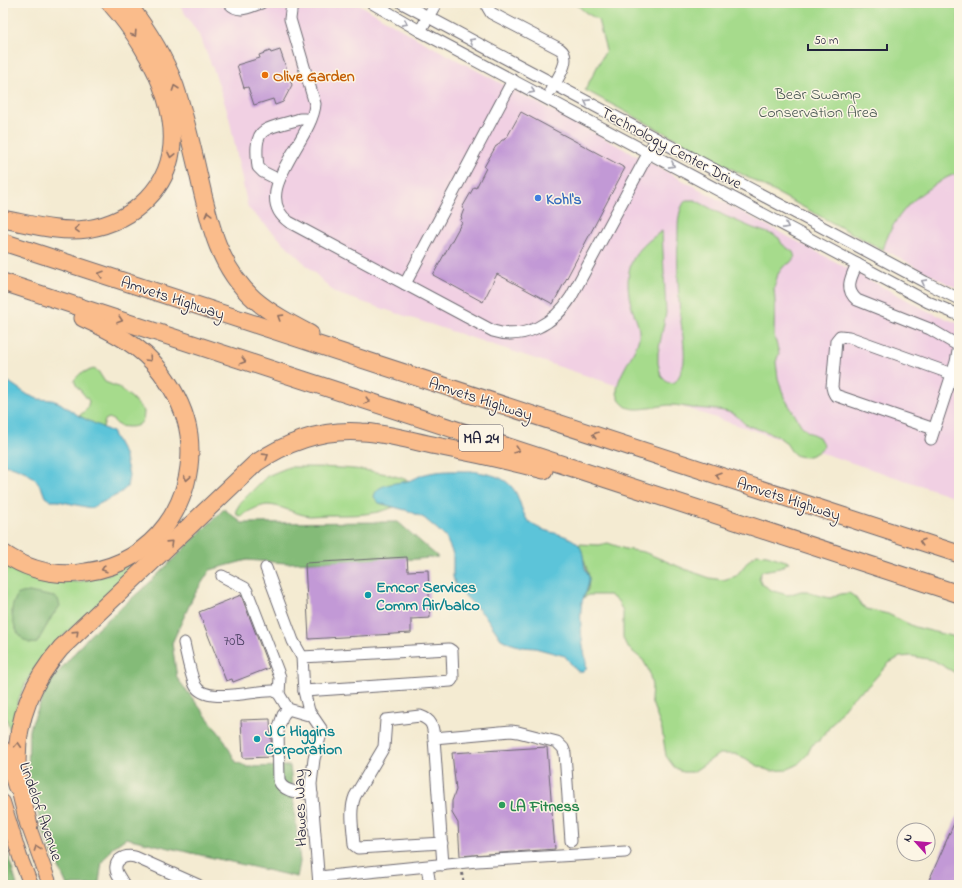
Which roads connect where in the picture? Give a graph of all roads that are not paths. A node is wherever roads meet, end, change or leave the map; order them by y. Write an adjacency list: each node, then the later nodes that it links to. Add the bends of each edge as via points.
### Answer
1 (110, 3): 19 (highway, one-way to 19, via 145,52 170,110 173,140 164,177 141,206 129,215 101,226 64,229)
2 (127, 3): 28 (highway, one-way to 2, via 306,332 254,299 237,280 213,235 188,130 174,85 156,46)
3 (229, 3): 4 (street, via 240,9)
4 (261, 3)
5 (292, 3): 15 (street, via 290,19 314,100)
6 (372, 3): 11 (street, Technology Center Drive, one-way to 11)
7 (402, 3): 10 (street, Technology Center Drive)
8 (436, 3): 10 (street)
9 (488, 3): 13 (street, via 491,13 562,50 565,61)
10 (428, 17): 11 (street); 13 (street, Technology Center Drive, one-way to 10)
11 (420, 31): 12 (street, Technology Center Drive)
12 (513, 80): 14 (street, Technology Center Drive, one-way to 14); 23 (street)
13 (554, 84): 14 (street); 16 (street, Technology Center Drive, one-way to 13)
14 (547, 98): 17 (street, Technology Center Drive)
15 (310, 121): 18 (street); 18 (street, via 300,119 261,134 258,143 258,167)
16 (656, 138): 17 (street); 24 (street, Technology Center Drive, one-way to 16)
17 (648, 152): 21 (street, Technology Center Drive, one-way to 21); 23 (street, via 571,297 546,323 522,333 498,332)
18 (279, 180): 23 (street, via 275,194 276,203 285,219)
19 (3, 219)
20 (3, 242): 28 (highway, Amvets Highway / MA 24, one-way to 20)
21 (857, 264): 25 (street, Technology Center Drive, via 928,302); 26 (street, via 849,288 857,300 922,325)
22 (3, 284): 29 (highway, MA 24, one-way to 29); 30 (highway, one-way to 30, via 102,327 144,354 161,372 179,402 189,435 190,459 187,482 175,511 158,535 129,558 100,570 60,574 29,567)
23 (405, 284)
24 (959, 299)
25 (959, 315)
26 (959, 346): 27 (street)
27 (952, 374): 27 (street, via 933,434 835,395 832,387 836,341 840,336)
28 (418, 377): 31 (highway, Amvets Highway / MA 24, one-way to 28)
29 (741, 523): 34 (highway, MA 24); 45 (highway, one-way to 29, via 19,786 18,742 30,696 50,660 242,474 282,447 313,436 339,432 381,434 521,464)
30 (3, 553)
31 (959, 554)
32 (266, 568): 36 (street, via 293,641)
33 (222, 576): 38 (street, via 248,591 280,677)
34 (959, 594)
35 (184, 643): 38 (street, via 196,686 203,692 216,696 271,690)
36 (302, 657): 37 (street); 37 (street, via 449,649 452,651 451,680)
37 (304, 691): 40 (street)
38 (279, 694): 39 (street)
39 (288, 709): 40 (street); 43 (street, via 278,730 279,781 285,789)
40 (312, 716): 43 (street, Hawes Way, via 322,730 312,771)
41 (434, 738): 46 (street, via 511,732 557,742 564,748 565,753); 47 (street); 47 (street, via 432,724 424,717 386,720 384,747 355,796 351,810 354,845 358,848)
42 (3, 748): 45 (main road, Lindelof Avenue)
43 (312, 794): 51 (street, Hawes Way)
44 (3, 802): 52 (main road)
45 (29, 825): 53 (main road, Lindelof Avenue, one-way to 45)
46 (571, 841)
47 (442, 843): 49 (street)
48 (625, 852): 49 (street)
49 (443, 865): 50 (street)
50 (427, 866): 51 (street); 56 (street)
51 (319, 881)
52 (31, 885)
53 (50, 885)
54 (124, 885): 55 (street, via 116,872 117,864 122,857 131,856)
55 (198, 885)
56 (430, 885)

